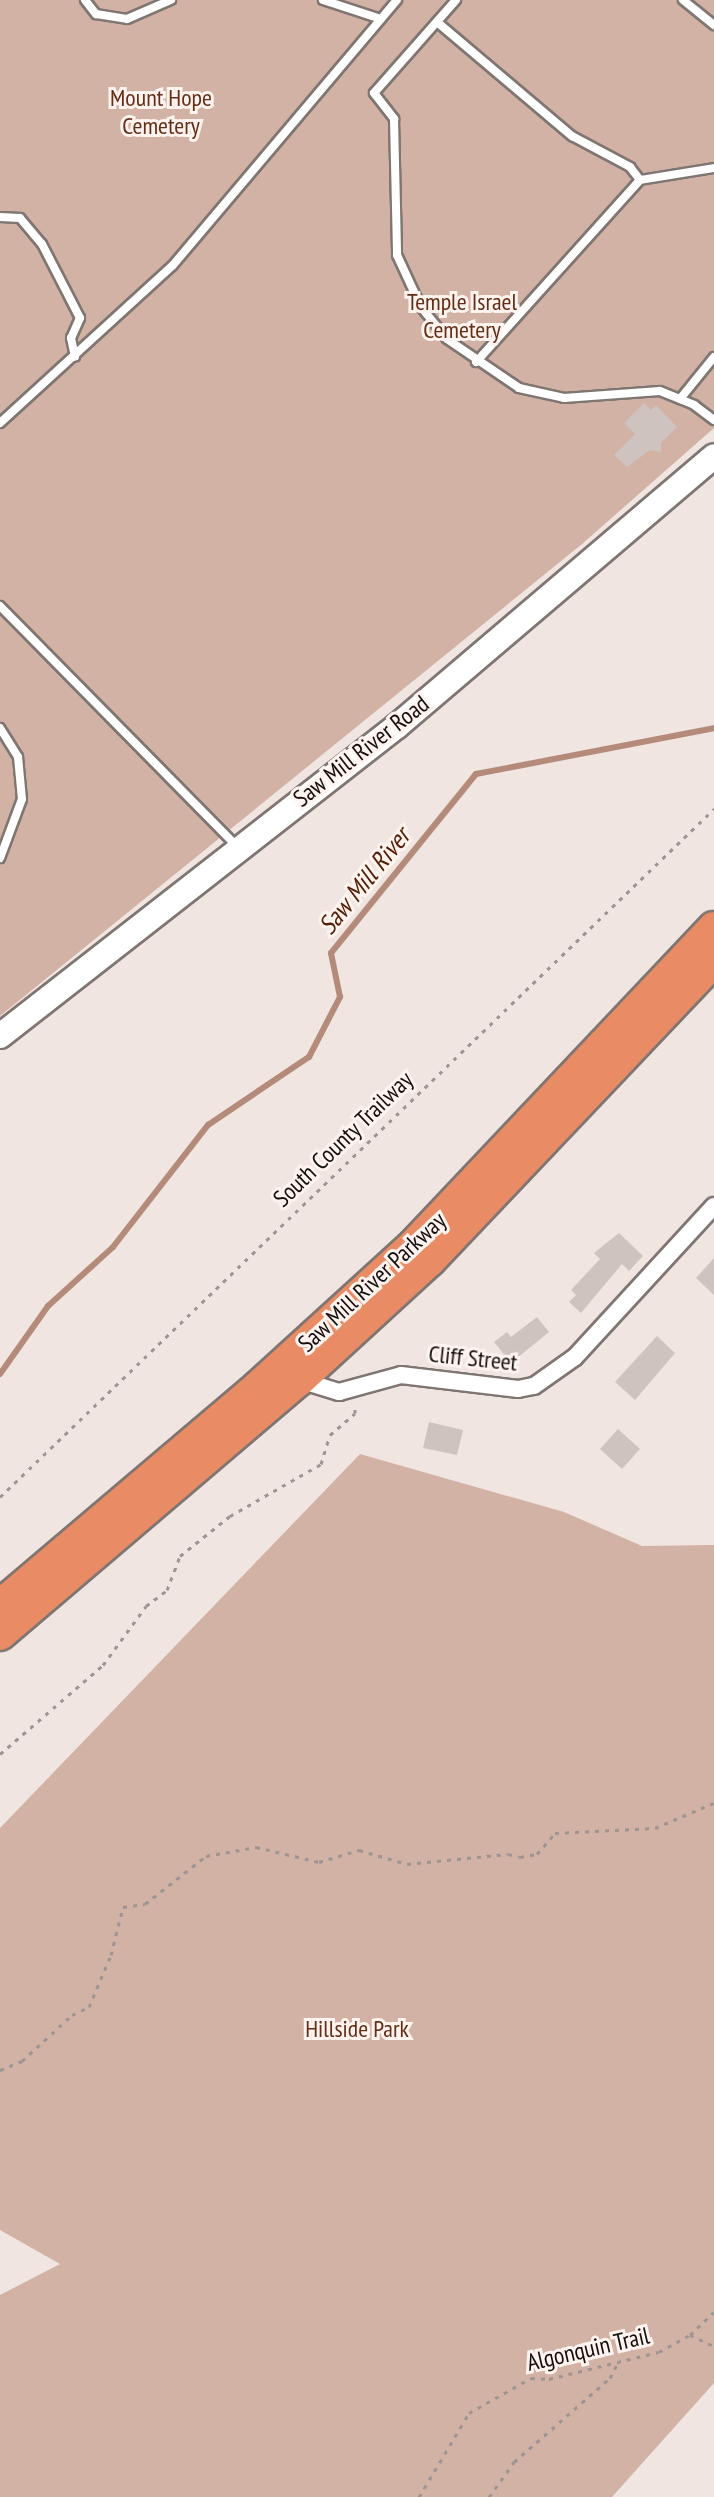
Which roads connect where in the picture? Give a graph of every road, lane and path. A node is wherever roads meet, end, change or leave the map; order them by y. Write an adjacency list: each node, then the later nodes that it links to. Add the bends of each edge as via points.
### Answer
1 (85, 0): 2 (lane, via 96,14 127,19)
2 (171, 0)
3 (323, 0): 7 (lane)
4 (397, 0): 7 (lane)
5 (456, 0): 8 (lane)
6 (683, 0): 9 (lane)
7 (381, 19): 13 (lane, via 173,265)
8 (437, 22): 11 (lane, via 572,136 630,167); 15 (lane, via 374,93 394,119 393,231 404,278 447,339)
9 (714, 25)
10 (714, 168): 11 (lane)
11 (640, 180): 15 (lane)
12 (0, 217): 13 (lane, via 20,218 42,244 80,318 71,338)
13 (75, 357): 18 (lane)
14 (714, 357): 16 (lane)
15 (476, 362): 16 (lane, via 537,394 564,398 660,391)
16 (680, 399): 17 (lane)
17 (714, 420)
18 (0, 423)
19 (714, 456): 23 (main road, Saw Mill River Road, via 397,726)
20 (0, 606): 23 (lane)
21 (0, 728): 24 (lane, via 18,757 22,799)
22 (714, 809): 31 (path, South County Trailway)
23 (237, 847): 27 (main road, Saw Mill River Road)
24 (0, 858)
25 (714, 927): 32 (highway, Saw Mill River Parkway, via 412,1246)
26 (714, 962): 29 (highway, Saw Mill River Parkway, via 481,1211)
27 (1, 1032)
28 (714, 1206): 30 (street, Cliff Street, via 575,1357 534,1386 518,1389 401,1375)
29 (300, 1380): 30 (street, Cliff Street, via 324,1390); 33 (highway, Saw Mill River Parkway)
30 (356, 1389): 34 (path, via 355,1413 330,1435 321,1464 230,1516 180,1556 167,1590 146,1606 103,1665)
31 (0, 1497)
32 (0, 1605)
33 (0, 1635)
34 (0, 1754)
35 (714, 1803): 36 (path, via 655,1828 555,1833 537,1854 520,1857 407,1864 359,1850 319,1862 256,1847 206,1856 145,1904 123,1907 111,1955 89,2007 22,2061)
36 (0, 2070)
37 (714, 2312): 38 (path, Algonquin Trail)
38 (690, 2335): 39 (path); 40 (path, Algonquin Trail, via 659,2352)
39 (714, 2346)
40 (617, 2364): 41 (path, Algonquin Trail, via 531,2378 469,2413); 42 (path, via 610,2378 514,2462)
41 (419, 2497)
42 (489, 2497)

